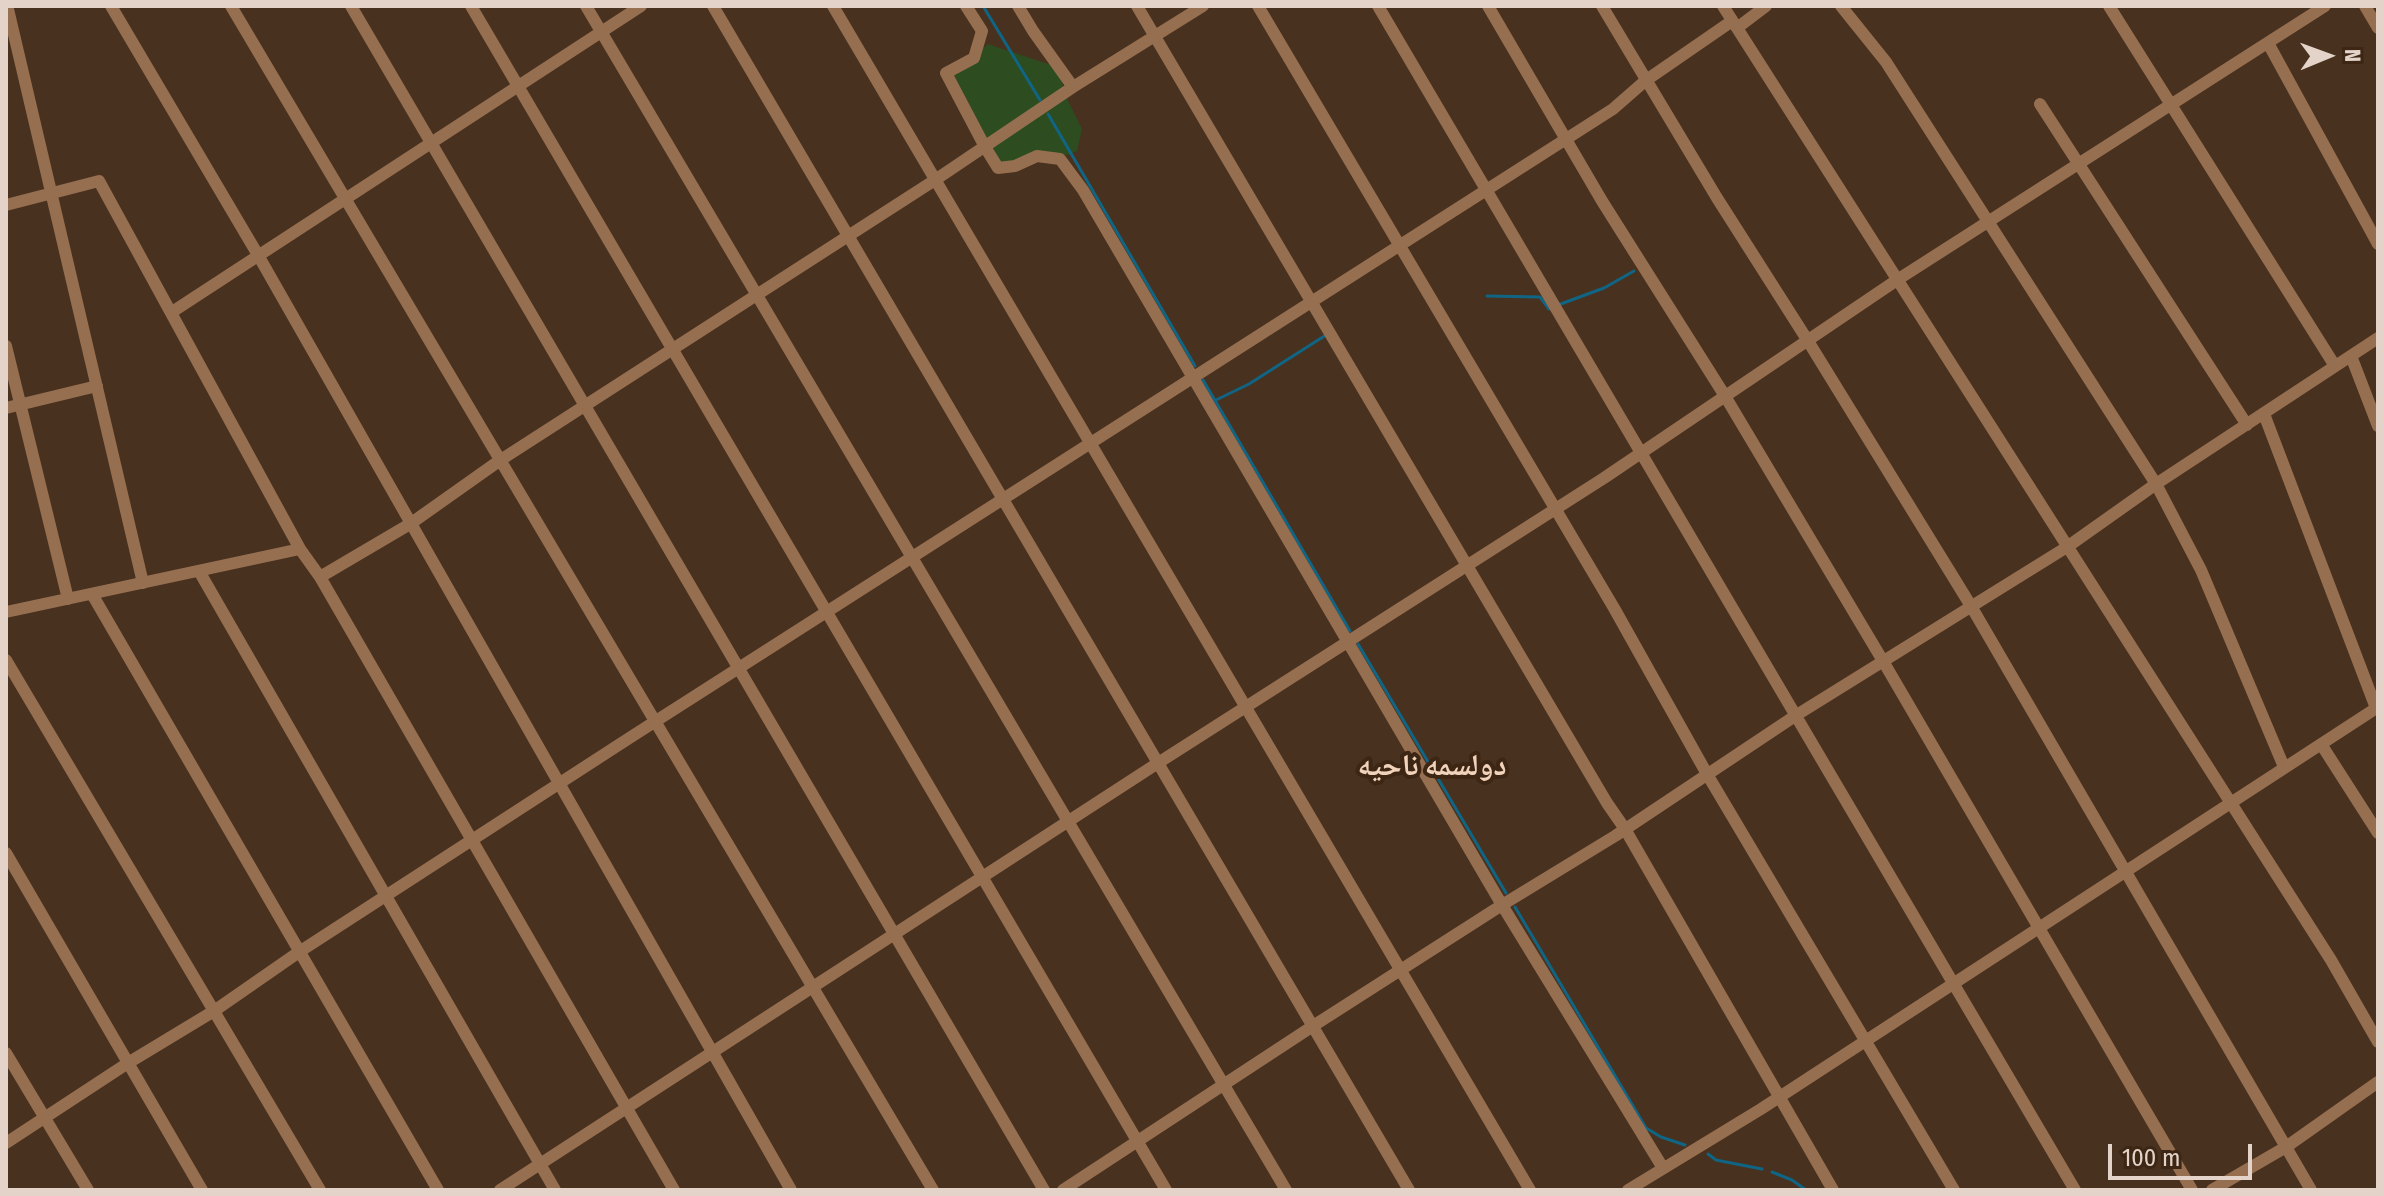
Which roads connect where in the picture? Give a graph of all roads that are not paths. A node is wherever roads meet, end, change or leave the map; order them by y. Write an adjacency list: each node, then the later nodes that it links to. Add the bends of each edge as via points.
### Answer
1 (111, 6): 47 (street)
2 (231, 6): 41 (street)
3 (351, 6): 35 (street)
4 (471, 6): 30 (street)
5 (586, 6): 26 (street)
6 (641, 6): 26 (street)
7 (713, 6): 44 (street)
8 (833, 6): 38 (street)
9 (966, 6): 36 (street, via 982,31 974,58 946,73)
10 (1018, 6): 31 (street)
11 (1137, 6): 27 (street)
12 (1203, 6): 27 (street)
13 (1258, 6): 46 (street)
14 (1378, 6): 39 (street)
15 (1488, 6): 34 (street)
16 (1602, 6): 29 (street)
17 (1723, 6): 24 (street)
18 (1766, 6): 24 (street)
19 (1841, 6): 43 (street, via 1886,62)
20 (2109, 6): 33 (street)
21 (2325, 6): 28 (street)
22 (2365, 6): 25 (street)
23 (11, 8): 40 (street)
24 (1735, 25): 29 (street); 48 (street)
25 (2378, 28)
26 (601, 32): 30 (street); 49 (street)
27 (1155, 37): 31 (street); 50 (street)
28 (2268, 43): 33 (street); 45 (street)
29 (1645, 81): 34 (street); 53 (street)
30 (518, 86): 35 (street); 55 (street)
31 (1073, 87): 36 (street)
32 (2040, 104): 37 (street)
33 (2170, 105): 37 (street); 57 (street)
34 (1566, 138): 39 (street); 60 (street)
35 (431, 143): 41 (street); 62 (street)
36 (985, 147): 38 (street); 58 (street, via 998,168 1037,156 1060,159)
37 (2078, 164): 43 (street); 65 (street)
38 (935, 180): 44 (street); 67 (street)
39 (1486, 189): 46 (street); 68 (street)
40 (51, 194): 42 (street); 51 (street, via 99,181); 59 (street)
41 (345, 198): 47 (street); 69 (street)
42 (6, 205)
43 (1987, 222): 48 (street); 70 (street)
44 (848, 236): 49 (street); 71 (street)
45 (2378, 244)
46 (1399, 245): 50 (street); 72 (street)
47 (258, 255): 51 (street); 73 (street)
48 (1897, 280): 53 (street); 74 (street)
49 (756, 295): 55 (street); 76 (street)
50 (1311, 301): 58 (street); 77 (street)
51 (172, 312): 75 (street)
52 (2378, 338): 56 (street)
53 (1808, 341): 60 (street); 83 (street)
54 (6, 346): 61 (street)
55 (672, 349): 62 (street); 85 (street)
56 (2351, 356): 57 (street); 66 (street)
57 (2335, 366): 64 (street)
58 (1192, 377): 67 (street); 86 (street)
59 (97, 386): 61 (street); 80 (street)
60 (1725, 396): 68 (street); 88 (street)
61 (20, 404): 63 (street); 82 (street)
62 (585, 405): 69 (street); 89 (street)
63 (6, 408)
64 (2264, 414): 65 (street); 90 (street)
65 (2247, 425): 70 (street)
66 (2378, 426)
67 (1091, 444): 71 (street); 91 (street)
68 (1642, 453): 72 (street); 92 (street)
69 (499, 461): 73 (street); 93 (street)
70 (2156, 484): 74 (street); 96 (street, via 2201,570)
71 (1003, 499): 76 (street); 95 (street)
72 (1555, 508): 77 (street); 97 (street)
73 (410, 524): 79 (street); 98 (street)
74 (2067, 547): 83 (street); 99 (street)
75 (300, 549): 78 (street); 79 (street)
76 (911, 557): 85 (street); 100 (street)
77 (1467, 565): 86 (street); 101 (street)
78 (199, 571): 80 (street); 107 (street)
79 (320, 577): 103 (street)
80 (143, 583): 81 (street)
81 (92, 594): 82 (street); 111 (street)
82 (68, 599): 84 (street)
83 (1971, 606): 88 (street); 105 (street)
84 (6, 612)
85 (826, 612): 89 (street); 106 (street)
86 (1348, 642): 91 (street); 108 (street)
87 (6, 660): 115 (street)
88 (1883, 661): 92 (street); 109 (street)
89 (739, 668): 93 (street); 110 (street)
90 (2377, 707): 94 (street)
91 (1246, 708): 95 (street); 112 (street)
92 (1795, 716): 97 (street); 113 (street)
93 (654, 722): 98 (street); 114 (street)
94 (2321, 744): 96 (street); 102 (street)
95 (1158, 763): 100 (street); 116 (street)
96 (2284, 767): 99 (street)
97 (1707, 774): 101 (street); 117 (street)
98 (559, 784): 103 (street); 119 (street)
99 (2230, 803): 105 (street); 118 (street)
100 (1067, 822): 106 (street); 123 (street)
101 (1625, 829): 108 (street); 124 (street)
102 (2378, 833)
103 (472, 840): 107 (street); 125 (street)
104 (6, 853): 121 (street)
105 (2124, 872): 109 (street); 129 (street)
106 (982, 877): 110 (street); 127 (street)
107 (385, 897): 111 (street); 130 (street)
108 (1502, 905): 112 (street); 131 (street)
109 (2038, 928): 113 (street); 153 (street)
110 (894, 934): 114 (street); 142 (street)
111 (299, 952): 115 (street); 136 (street)
112 (1401, 971): 116 (street); 147 (street)
113 (1952, 984): 117 (street); 152 (street)
114 (812, 987): 119 (street); 141 (street)
115 (214, 1011): 121 (street); 135 (street)
116 (1313, 1026): 123 (street); 146 (street)
117 (1867, 1040): 124 (street); 151 (street)
118 (2378, 1042)
119 (711, 1052): 125 (street); 140 (street)
120 (6, 1053): 126 (street)
121 (128, 1063): 126 (street); 134 (street)
122 (2378, 1082): 129 (street)
123 (1223, 1085): 127 (street); 145 (street)
124 (1780, 1097): 131 (street); 150 (street)
125 (627, 1108): 130 (street); 139 (street)
126 (45, 1118): 128 (street); 133 (street)
127 (1137, 1141): 143 (street); 144 (street)
128 (6, 1143)
129 (2286, 1147): 154 (street); 155 (street)
130 (540, 1164): 137 (street); 138 (street)
131 (1663, 1168): 132 (street)
132 (1641, 1181): 148 (street); 149 (street)
133 (88, 1190)
134 (202, 1190)
135 (320, 1190)
136 (438, 1190)
137 (500, 1190)
138 (555, 1190)
139 (674, 1190)
140 (791, 1190)
141 (933, 1190)
142 (1044, 1190)
143 (1063, 1190)
144 (1166, 1190)
145 (1286, 1190)
146 (1409, 1190)
147 (1530, 1190)
148 (1628, 1190)
149 (1652, 1190)
150 (1833, 1190)
151 (1954, 1190)
152 (2075, 1190)
153 (2192, 1190)
154 (2212, 1190)
155 (2311, 1190)

